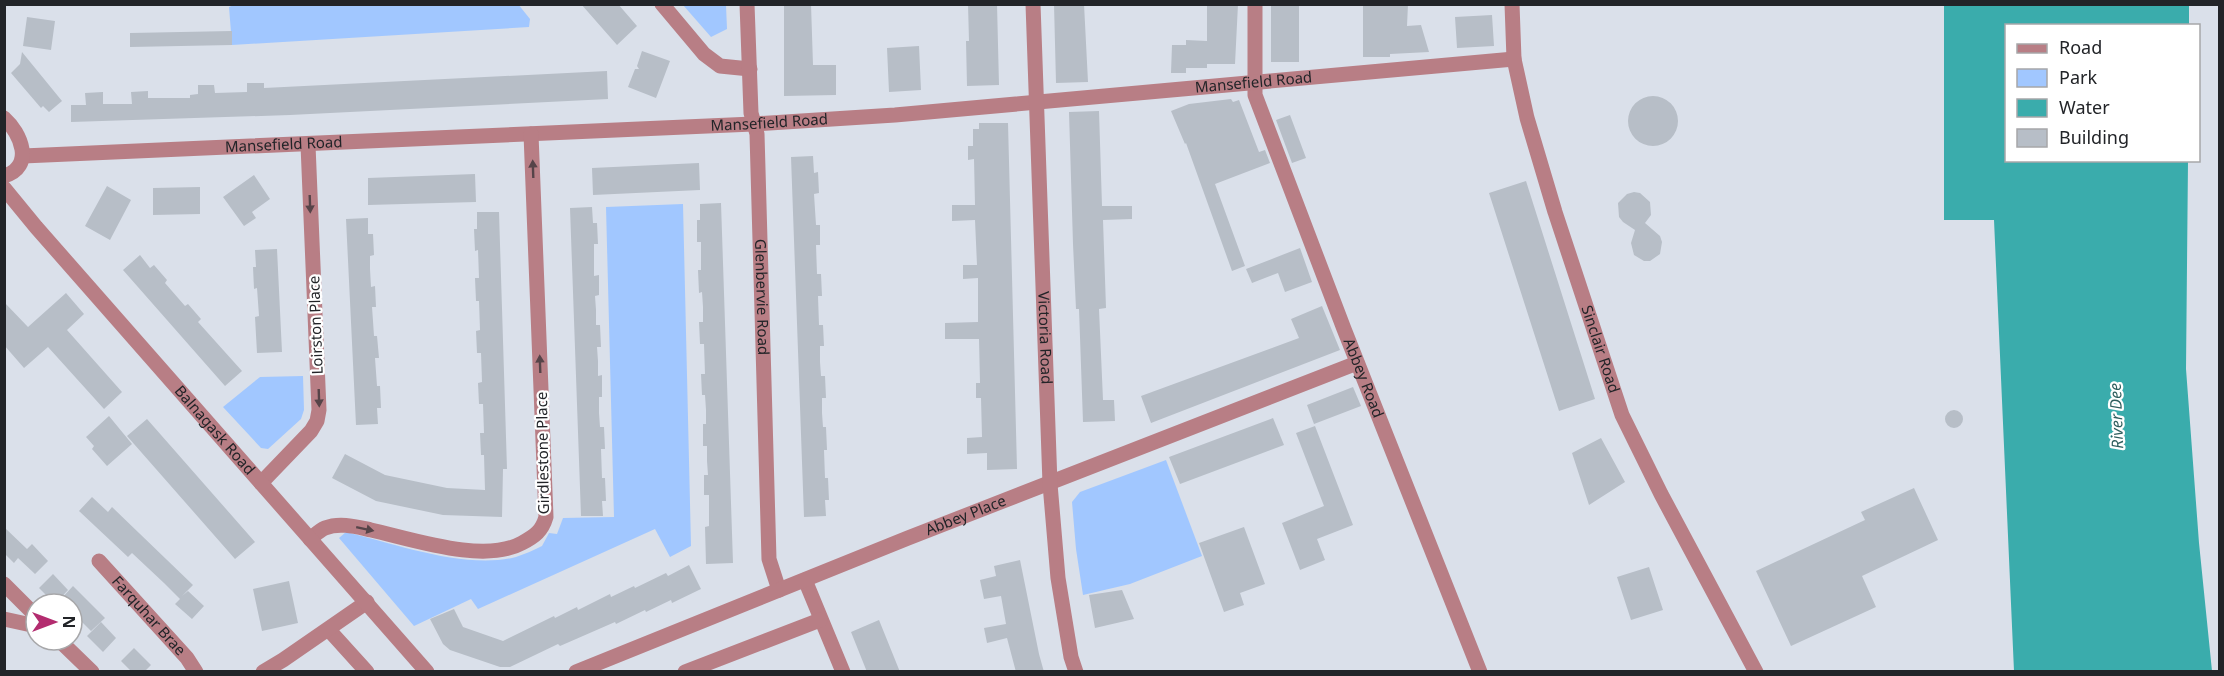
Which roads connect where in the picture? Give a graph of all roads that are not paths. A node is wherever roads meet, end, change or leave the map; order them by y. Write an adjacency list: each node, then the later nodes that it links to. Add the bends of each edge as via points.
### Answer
1 (662, 4): 7 (street, via 704,54 720,66)
2 (747, 4): 7 (street, Glenbervie Road)
3 (1033, 4): 9 (street, Victoria Road)
4 (1255, 4): 8 (street, Abbey Road)
5 (1512, 4): 6 (street, Sinclair Road)
6 (1514, 59): 8 (street, Mansefield Road); 42 (street, Sinclair Road, via 1552,201 1622,416)
7 (750, 69): 11 (street, Glenbervie Road)
8 (1254, 82): 9 (street, Mansefield Road); 17 (street, Abbey Road, via 1255,95)
9 (1037, 101): 11 (street, Mansefield Road); 19 (street, Victoria Road)
10 (4, 118): 14 (street, via 20,138)
11 (753, 124): 12 (street, Mansefield Road); 24 (street, Glenbervie Road, via 757,134 769,559)
12 (531, 134): 13 (street, Mansefield Road); 20 (street, Girdlestone Place, one-way to 12, via 325,528 347,525 458,549 492,550 516,546 543,527 546,517)
13 (308, 145): 14 (street, Mansefield Road); 18 (street, Loirston Place, one-way to 18, via 319,410 311,431)
14 (23, 156): 15 (street, via 16,170)
15 (4, 176)
16 (4, 188): 18 (street, Balnagask Road)
17 (1357, 363): 19 (street, Abbey Place); 41 (street, Abbey Road)
18 (261, 483): 20 (street, Balnagask Road)
19 (1050, 484): 22 (street, Abbey Place); 40 (street, Victoria Road, via 1058,578)
20 (310, 539): 25 (street, Balnagask Road)
21 (99, 561): 33 (street, Farquhar Brae)
22 (805, 580): 24 (street, Abbey Place); 28 (street)
23 (4, 584): 26 (street)
24 (779, 590): 37 (street, Abbey Place)
25 (367, 602): 30 (street); 36 (street, Balnagask Road)
26 (24, 604)
27 (4, 619): 29 (street)
28 (820, 620): 38 (street); 39 (street)
29 (24, 623)
30 (329, 630): 34 (street); 35 (street)
31 (71, 652): 32 (street)
32 (92, 672)
33 (196, 672)
34 (262, 672)
35 (367, 672)
36 (427, 672)
37 (576, 672)
38 (685, 672)
39 (843, 672)
40 (1076, 672)
41 (1480, 672)
42 (1756, 672)

